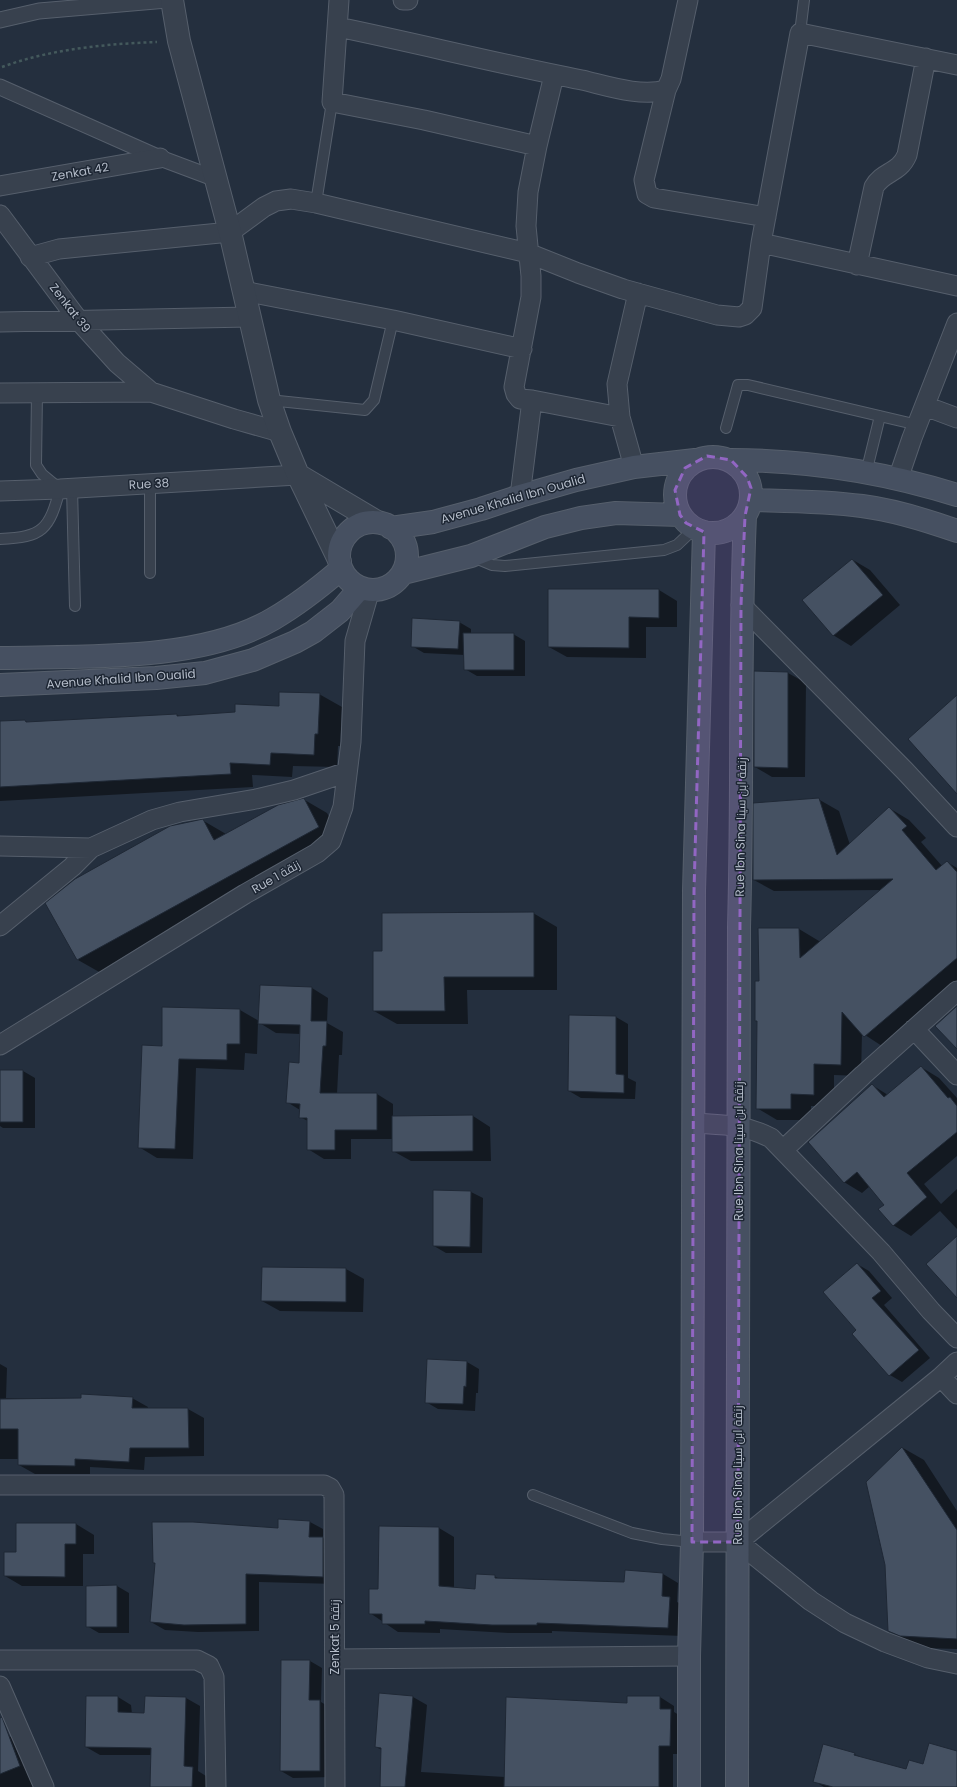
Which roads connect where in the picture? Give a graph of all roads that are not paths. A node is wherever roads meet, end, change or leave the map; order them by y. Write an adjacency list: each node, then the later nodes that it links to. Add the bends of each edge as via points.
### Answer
1 (166, 0): 8 (street, via 39,11)
2 (172, 0): 19 (street, via 179,41)
3 (339, 0): 9 (street)
4 (404, 0): 5 (street)
5 (408, 0)
6 (688, 0): 15 (street, via 672,76)
7 (804, 0): 10 (lane)
8 (0, 20)
9 (338, 27): 13 (street); 16 (street)
10 (800, 33): 11 (street); 23 (street)
11 (926, 58): 12 (street); 29 (street, via 907,155 900,167 880,178 874,187)
12 (957, 65)
13 (554, 75): 15 (street, via 634,91); 17 (street)
14 (0, 87): 18 (street)
15 (666, 90): 23 (street, via 644,180 647,194 659,199)
16 (332, 102): 17 (street); 21 (lane)
17 (537, 146): 27 (street, via 526,214)
18 (160, 158): 19 (street); 20 (street, Zenkat 42)
19 (216, 179): 24 (street)
20 (0, 186)
21 (316, 203): 24 (street, via 276,201); 27 (street)
22 (0, 215): 25 (street, Zenkat 39)
23 (766, 217): 26 (street)
24 (230, 232): 28 (street, via 59,249); 31 (street)
25 (9, 242): 28 (street, Zenkat 39)
26 (761, 243): 29 (street); 32 (street, via 752,308 745,315 736,318 724,316)
27 (528, 253): 32 (street); 38 (street, via 531,297)
28 (30, 256): 35 (street, Zenkat 39)
29 (857, 265): 30 (street)
30 (957, 286)
31 (243, 291): 33 (street); 34 (street)
32 (638, 293): 46 (street, via 619,368 617,384)
33 (249, 317): 35 (street); 42 (street)
34 (393, 320): 38 (street); 42 (lane, via 374,400 365,410)
35 (80, 321): 36 (street); 39 (street, Zenkat 39, via 116,363)
36 (0, 322)
37 (955, 335): 44 (street)
38 (522, 349): 43 (street, via 514,387 520,398)
39 (151, 392): 41 (street, Zenkat 39); 50 (street, Zenkat 39)
40 (0, 393): 41 (street, Zenkat 39)
41 (37, 393): 58 (lane, via 36,465 42,474)
42 (269, 400): 50 (street)
43 (532, 400): 46 (street); 61 (street)
44 (925, 406): 47 (street); 48 (street)
45 (880, 416): 48 (lane); 49 (lane, via 748,384 738,385); 54 (lane)
46 (620, 417): 53 (street)
47 (957, 418)
48 (918, 425): 56 (street)
49 (726, 428)
50 (280, 432): 55 (street)
51 (695, 460): 52 (main road, via 707,456); 53 (main road, Avenue Khalid Ibn Oualid); 64 (main road, via 685,468 676,484 675,503)
52 (731, 460): 54 (main road, via 819,465); 62 (main road, via 747,477 751,488)
53 (634, 467): 61 (main road, Avenue Khalid Ibn Oualid)
54 (866, 473): 56 (main road)
55 (298, 475): 57 (street, Rue 38); 63 (street); 68 (street)
56 (898, 479): 60 (main road)
57 (150, 484): 58 (street, Rue 38); 69 (lane)
58 (66, 489): 59 (street, Rue 38); 66 (lane, via 45,527 32,535); 73 (lane)
59 (0, 491)
60 (957, 495)
61 (520, 496): 63 (main road, Avenue Khalid Ibn Oualid, via 433,522)
62 (748, 508): 64 (main road, via 737,524 727,530 716,533); 65 (main road, via 826,502 863,506); 72 (main road, Rue Ibn Sina زنقة ابن سينا)
63 (384, 525): 68 (main road, via 365,523 355,527 341,544); 70 (main road, via 399,534 404,543 407,553)
64 (693, 525): 67 (main road, via 616,514 581,518 545,528); 67 (lane, via 677,545 664,550 505,566 492,565); 85 (main road)
65 (957, 531)
66 (0, 539)
67 (471, 556): 70 (main road)
68 (341, 565): 71 (main road, via 348,579); 74 (main road, Avenue Khalid Ibn Oualid, via 306,597 272,620 236,636 184,649 145,653)
69 (150, 573)
70 (403, 573): 71 (main road, via 388,587 378,590)
71 (365, 589): 75 (main road, Avenue Khalid Ibn Oualid, via 313,632 294,642 253,660 205,673 156,678); 76 (street, Rue 1 زنقة, via 355,641 351,742)
72 (741, 605): 77 (street, via 906,771); 86 (main road, Rue Ibn Sina زنقة ابن سينا)
73 (75, 606)
74 (0, 658)
75 (0, 685)
76 (347, 772): 79 (street, via 294,790 166,816); 83 (street, Rue 1 زنقة, via 343,807 335,832 326,846)
77 (957, 827)
78 (0, 846): 79 (street)
79 (91, 848): 80 (street, via 42,893)
80 (0, 926)
81 (957, 992): 82 (street)
82 (914, 1029): 84 (street); 87 (street)
83 (0, 1045)
84 (957, 1074)
85 (694, 1123): 86 (street); 94 (main road)
86 (740, 1126): 87 (street, via 771,1138); 95 (main road, Rue Ibn Sina زنقة ابن سينا)
87 (783, 1150): 88 (street)
88 (957, 1338)
89 (957, 1362): 90 (street)
90 (942, 1377): 91 (street); 95 (street)
91 (957, 1394)
92 (0, 1485): 97 (street, Zenkat 5 زنقة, via 324,1485 330,1488 334,1495)
93 (533, 1495): 94 (lane, via 632,1533 662,1540)
94 (692, 1542): 95 (street); 96 (main road)
95 (738, 1542): 99 (street, via 811,1601 845,1623 884,1642 928,1658); 105 (main road, Rue Ibn Sina زنقة ابن سينا)
96 (690, 1656): 97 (street); 104 (main road)
97 (335, 1659): 103 (street, Zenkat 5 زنقة)
98 (0, 1660): 102 (street, via 197,1660 209,1666 214,1677)
99 (957, 1664)
100 (0, 1686): 101 (street)
101 (44, 1787)
102 (216, 1787)
103 (335, 1787)
104 (689, 1787)
105 (737, 1787)

